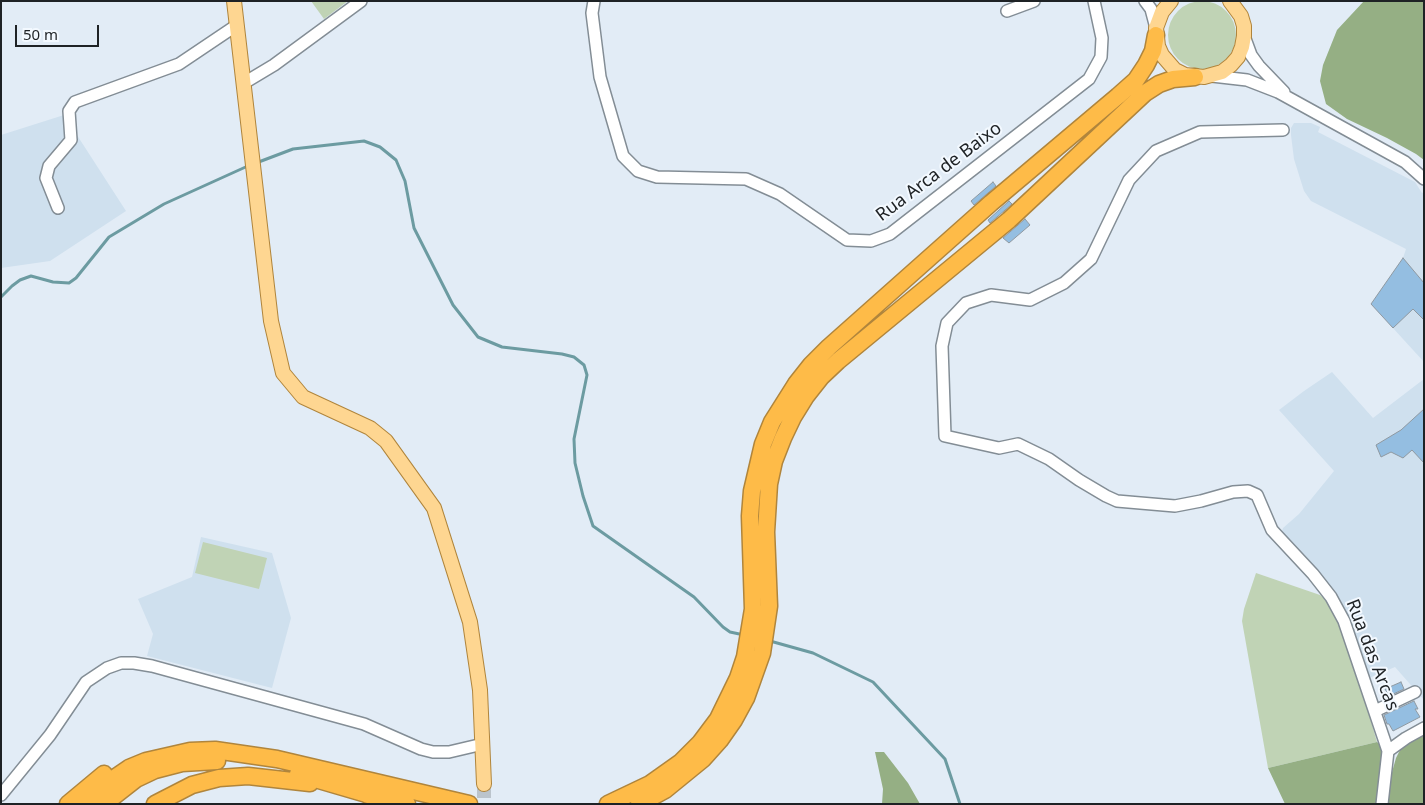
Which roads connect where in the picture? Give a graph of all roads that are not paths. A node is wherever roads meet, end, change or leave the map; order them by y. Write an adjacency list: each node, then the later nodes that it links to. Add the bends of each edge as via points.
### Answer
1 (234, 1): 11 (main road)
2 (361, 1): 16 (street)
3 (594, 1): 5 (street, Rua Arca de Baixo, via 592,13 600,77 623,156 638,171 657,177 746,179 780,194 846,240 871,241 890,234 1089,79 1101,57 1102,38)
4 (1034, 1): 10 (street)
5 (1094, 1)
6 (1144, 1): 13 (street, via 1151,9)
7 (1170, 1): 13 (main road, via 1162,12)
8 (1230, 1): 12 (main road, via 1241,16)
9 (1245, 1): 12 (main road)
10 (1007, 11)
11 (237, 25): 16 (main road); 20 (street, via 179,64 75,102 69,111 71,140 49,166 46,178)
12 (1244, 31): 14 (main road, via 1238,57 1222,72); 17 (street, via 1251,55 1269,78)
13 (1156, 32): 15 (main road, via 1160,50 1168,63 1185,75); 36 (highway, via 1153,51 1130,85 829,347 783,402 763,444 753,484 750,516 753,609 738,678 718,719 681,762 650,784)
14 (1212, 76): 15 (main road); 17 (street, via 1248,80)
15 (1195, 77): 37 (highway, via 1173,79 1145,93 1009,220 838,361 806,396 782,438 769,484 766,532 769,606 762,653 746,698 720,740 703,759 665,790)
16 (244, 83): 24 (main road, via 271,321 283,373 303,398 370,428 386,441 434,508 470,622 480,690)
17 (1294, 101): 19 (street, via 1405,162)
18 (1283, 130): 22 (street, Rua das Arcas, via 1200,132 1156,151 1128,180 1091,259 1064,283 1030,300 991,295 966,303 947,322 942,346 945,436 999,448 1018,444 1049,459 1116,501 1175,506 1233,492 1248,491 1257,495 1272,530 1331,597 1344,621)
19 (1424, 179)
20 (58, 208)
21 (1415, 692): 22 (street)
22 (1375, 711): 25 (street, Rua das Arcas)
23 (1424, 728): 25 (street)
24 (482, 744): 27 (main road); 28 (street, via 449,752 427,750 356,721 152,666 121,663 86,682 50,735)
25 (1388, 751): 38 (street)
26 (277, 759): 30 (highway, via 262,750 228,744 177,745 126,760 102,775); 31 (highway, via 215,750 168,754 129,768 107,783); 35 (highway)
27 (484, 784)
28 (1, 795)
29 (377, 797): 32 (highway, via 274,769 207,761 155,770 136,779); 33 (highway, via 248,776 192,785); 34 (highway)
30 (68, 804)
31 (86, 804)
32 (104, 804)
33 (155, 804)
34 (407, 804)
35 (469, 804)
36 (608, 804)
37 (639, 804)
38 (1382, 804)

